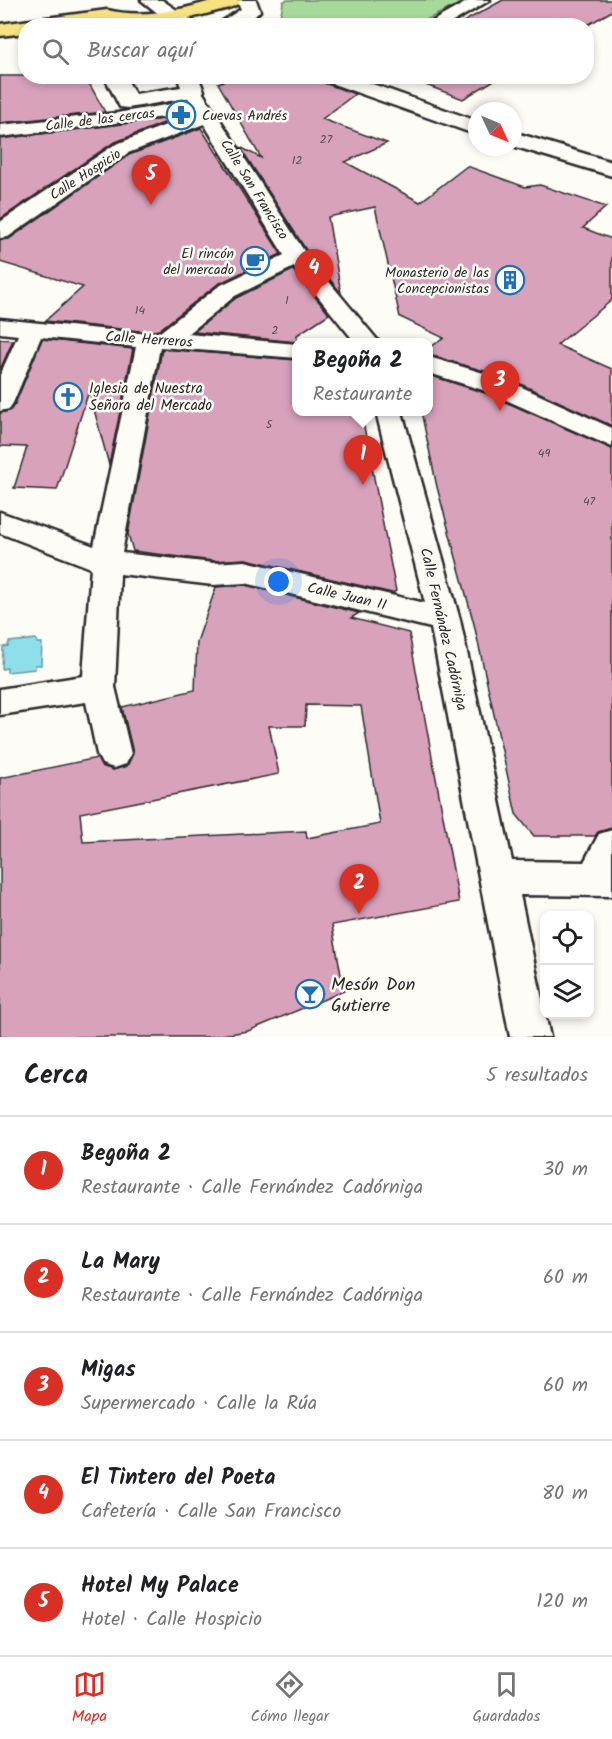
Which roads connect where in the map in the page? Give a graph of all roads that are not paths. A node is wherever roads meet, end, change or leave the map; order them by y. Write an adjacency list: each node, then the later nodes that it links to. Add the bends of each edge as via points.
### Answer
1 (183, 0): 5 (main road)
2 (232, 0): 5 (main road)
3 (245, 0): 8 (main road, via 251,11)
4 (482, 0): 9 (street)
5 (170, 14): 6 (main road); 7 (main road)
6 (114, 18)
7 (148, 18)
8 (244, 18)
9 (447, 18)
10 (18, 28): 11 (main road)
11 (0, 30)
12 (118, 84): 15 (main road)
13 (351, 84): 17 (main road)
14 (197, 97): 15 (main road); 18 (street, Calle de las cercas, via 117,119); 21 (street, Calle Hospicio); 22 (street, Calle San Francisco)
15 (128, 102): 16 (street)
16 (0, 117)
17 (468, 125)
18 (0, 131)
19 (522, 143): 20 (main road)
20 (612, 169)
21 (0, 231)
22 (297, 257): 25 (street, Calle San Francisco); 26 (street, via 227,291)
23 (0, 326): 24 (street, Calle Herreros)
24 (33, 329): 26 (street, Calle Herreros); 29 (street)
25 (365, 338)
26 (158, 340): 27 (street, Calle Herreros); 33 (street, via 112,518)
27 (292, 351)
28 (433, 366): 31 (street, via 495,385)
29 (0, 403)
30 (390, 416): 34 (street, Calle Fernández Cadórniga)
31 (612, 438)
32 (0, 522): 33 (street, Calle Juan II)
33 (105, 562): 34 (street, Calle Juan II, via 213,574 245,572); 35 (street)
34 (445, 620): 39 (street, Calle Fernández Cadórniga)
35 (99, 687): 36 (street); 37 (street)
36 (0, 702)
37 (114, 754)
38 (612, 846): 40 (street)
39 (493, 863): 40 (street, via 542,879); 41 (street, Calle Fernández Cadórniga)
40 (603, 879)
41 (530, 1037)

